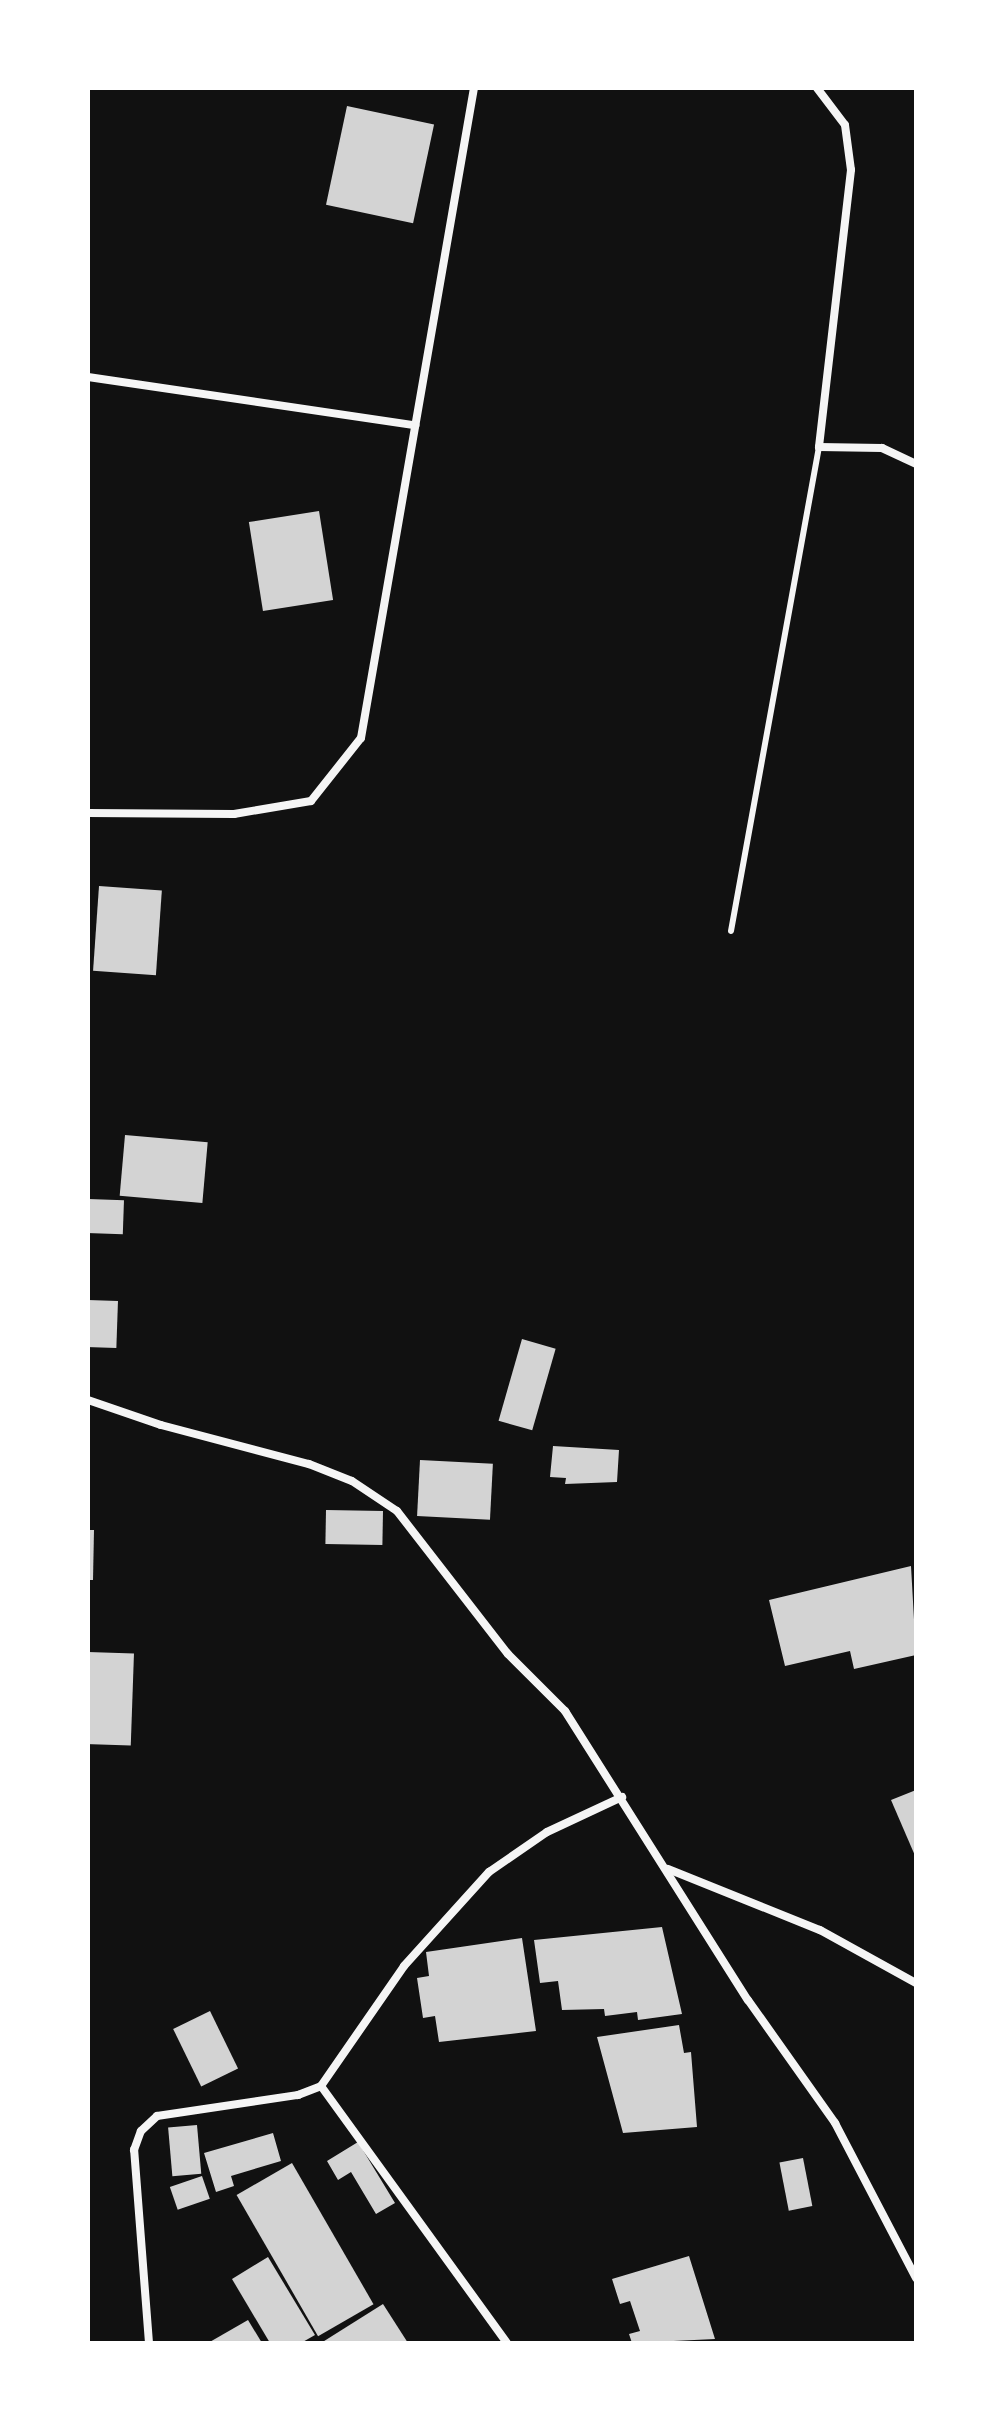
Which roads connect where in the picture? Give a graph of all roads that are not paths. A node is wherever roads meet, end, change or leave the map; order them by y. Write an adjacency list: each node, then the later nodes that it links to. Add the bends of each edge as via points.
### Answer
1 (474, 88): 4 (street)
2 (817, 88): 5 (street, via 845,125 851,170)
3 (88, 377): 4 (street)
4 (415, 425): 7 (street, via 361,738 311,801 234,814)
5 (819, 447): 6 (street, via 882,448); 8 (lane)
6 (916, 464)
7 (88, 813)
8 (731, 931)
9 (88, 1400): 10 (street, via 309,1464 352,1481 397,1511 508,1654 565,1711)
10 (622, 1797): 11 (street); 13 (street, via 547,1832 489,1872 404,1966)
11 (667, 1869): 12 (street, via 820,1930); 14 (street, via 748,2000 835,2123)
12 (916, 1983)
13 (321, 2086): 15 (street, via 298,2095 157,2116 141,2131 134,2150); 16 (street)
14 (916, 2278)
15 (149, 2343)
16 (507, 2343)

